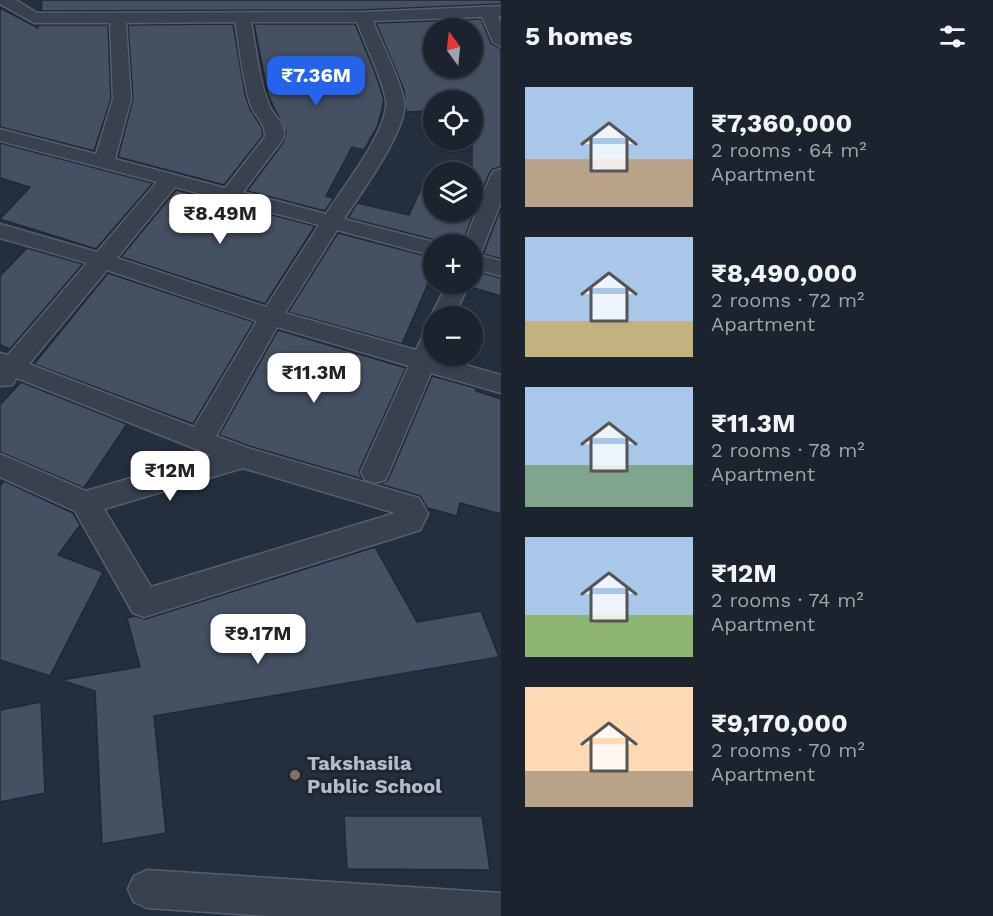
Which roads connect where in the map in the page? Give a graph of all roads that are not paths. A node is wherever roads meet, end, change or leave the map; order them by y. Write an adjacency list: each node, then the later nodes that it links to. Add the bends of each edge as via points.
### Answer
1 (6, 0): 6 (street, via 34,18)
2 (166, 8): 4 (street); 6 (street)
3 (494, 11): 5 (street); 7 (street)
4 (242, 17): 5 (street); 12 (street, via 259,104 276,131)
5 (363, 17): 13 (street, via 395,99 396,113 388,133)
6 (118, 18): 9 (street, via 122,99)
7 (501, 42)
8 (0, 135): 9 (street)
9 (104, 162): 11 (street)
10 (501, 175): 15 (street)
11 (170, 180): 12 (street); 17 (street)
12 (230, 195): 13 (street)
13 (332, 222): 16 (street); 20 (street)
14 (0, 231): 17 (street)
15 (478, 234)
16 (423, 246)
17 (104, 261): 20 (street); 22 (street)
18 (483, 263): 19 (street)
19 (501, 269)
20 (271, 317): 21 (street); 24 (street)
21 (422, 360): 23 (street); 27 (street)
22 (4, 370): 24 (street)
23 (501, 384)
24 (201, 439): 25 (street)
25 (243, 457): 28 (street); 28 (street, via 409,506 414,514 410,521 144,603)
26 (0, 465): 28 (street)
27 (375, 472)
28 (85, 503)
29 (147, 889): 30 (street)
30 (501, 912)

